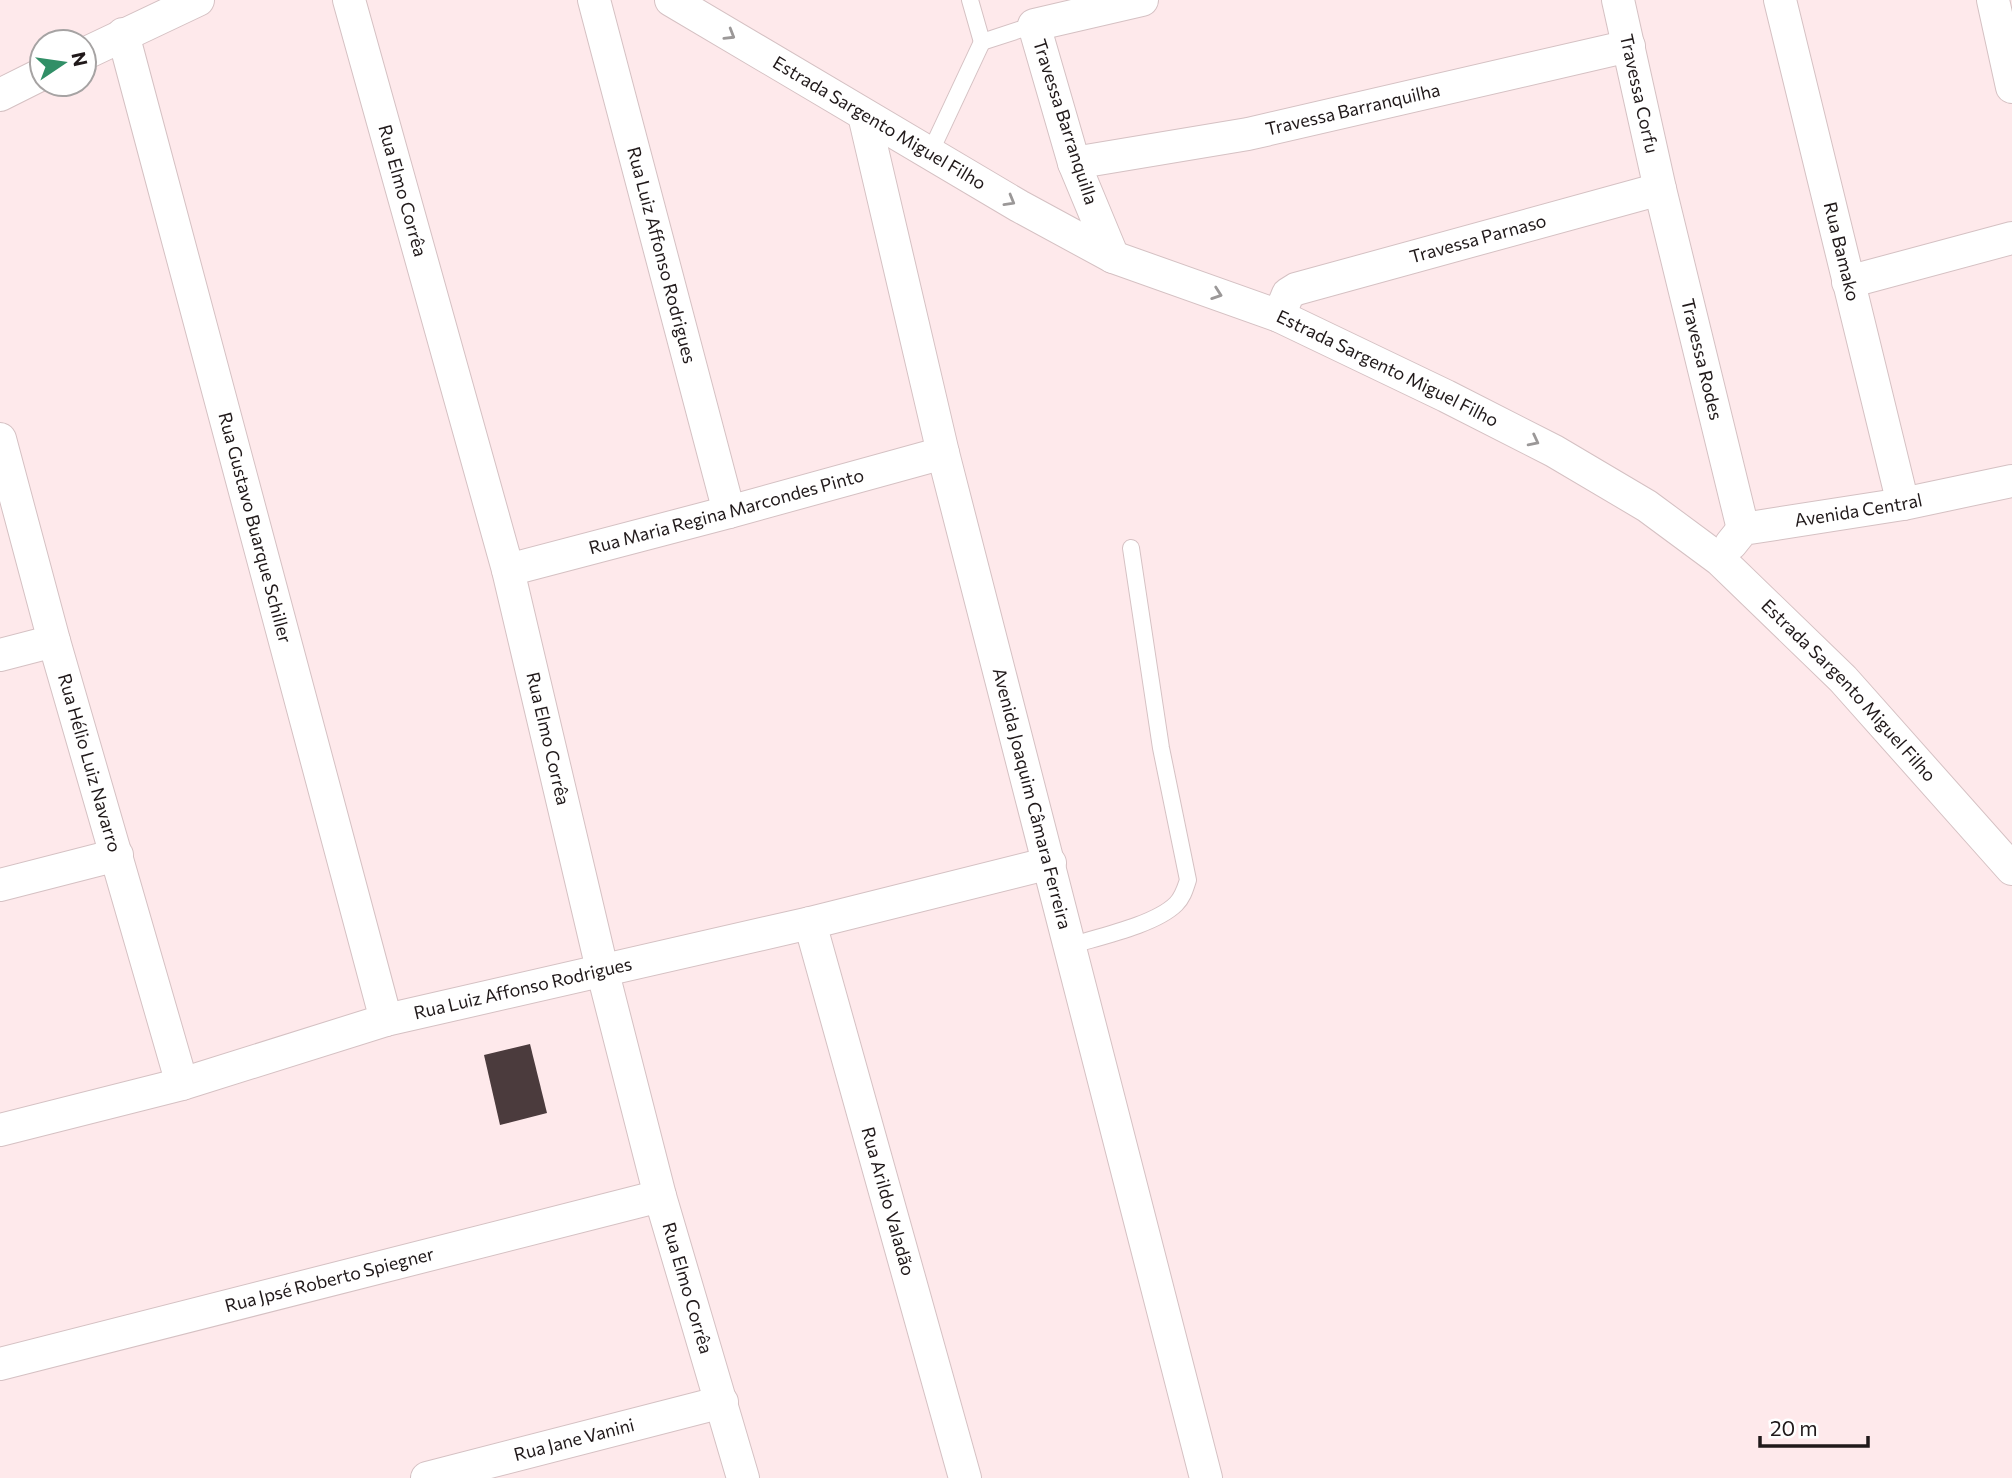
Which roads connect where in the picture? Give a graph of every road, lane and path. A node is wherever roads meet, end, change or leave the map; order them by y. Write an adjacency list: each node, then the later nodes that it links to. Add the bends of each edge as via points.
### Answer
1 (198, 0): 11 (street)
2 (349, 0): 34 (street, Rua Elmo Corrêa)
3 (594, 0): 30 (street, Rua Luiz Affonso Rodrigues)
4 (671, 0): 18 (street, Estrada Sargento Miguel Filho, one-way to 18)
5 (970, 0): 12 (lane)
6 (1142, 0): 10 (street)
7 (1618, 0): 14 (street, Travessa Corfu)
8 (1780, 0): 24 (street, Rua Bamako)
9 (2000, 3): 16 (street)
10 (1034, 26): 12 (lane); 20 (street, Travessa Barranquilla)
11 (123, 34): 13 (street); 44 (street, Rua Gustavo Buarque Schiller)
12 (982, 42): 19 (lane)
13 (98, 47)
14 (1629, 47): 20 (street, Travessa Barranquilha, via 1248,134); 21 (street, Travessa Corfu)
15 (28, 81): 17 (street)
16 (2012, 87)
17 (0, 95)
18 (864, 115): 19 (street, Estrada Sargento Miguel Filho); 27 (street, Avenida Joaquim Câmara Ferreira)
19 (930, 153): 23 (street, Estrada Sargento Miguel Filho, one-way to 23)
20 (1074, 163): 23 (street, Travessa Barranquilla)
21 (1660, 189): 25 (street, Travessa Parnaso, via 1296,289); 31 (street, Travessa Rodes)
22 (2012, 239): 24 (street)
23 (1113, 257): 25 (street, Estrada Sargento Miguel Filho, one-way to 25)
24 (1848, 282): 29 (street, Rua Bamako)
25 (1279, 316): 33 (street, Estrada Sargento Miguel Filho, one-way to 33, via 1555,451 1647,506)
26 (0, 439): 35 (street, Rua Hélio Luiz Navarro)
27 (943, 453): 30 (street, Rua Maria Regina Marcondes Pinto); 38 (street, Avenida Joaquim Câmara Ferreira)
28 (2012, 481): 29 (street, Avenida Central)
29 (1903, 504): 31 (street, Avenida Central)
30 (729, 512): 34 (street, Rua Maria Regina Marcondes Pinto)
31 (1743, 529): 33 (street)
32 (1131, 548): 42 (lane, via 1161,748 1188,880 1175,906 1152,920)
33 (1720, 560): 39 (street, Estrada Sargento Miguel Filho, via 1843,679)
34 (508, 570): 43 (street, Rua Elmo Corrêa)
35 (54, 641): 36 (street); 37 (street, Rua Hélio Luiz Navarro)
36 (0, 656)
37 (117, 855): 40 (street); 45 (street, Rua Hélio Luiz Navarro)
38 (1050, 863): 41 (street, Rua Luiz Affonso Rodrigues); 42 (street, Avenida Joaquim Câmara Ferreira)
39 (2012, 869)
40 (0, 886)
41 (810, 923): 43 (street, Rua Luiz Affonso Rodrigues); 52 (street, Rua Arildo Valadão)
42 (1069, 946): 53 (street, Avenida Joaquim Câmara Ferreira)
43 (602, 969): 44 (street, Rua Luiz Affonso Rodrigues); 47 (street, Rua Elmo Corrêa)
44 (386, 1020): 45 (street, Rua Luiz Affonso Rodrigues)
45 (182, 1084): 46 (street, Rua Luiz Affonso Rodrigues)
46 (0, 1130)
47 (660, 1196): 48 (street, Rua Jpsé Roberto Spiegner); 49 (street, Rua Elmo Corrêa)
48 (0, 1364)
49 (722, 1402): 50 (street, Rua Jane Vanini); 51 (street, Rua Elmo Corrêa)
50 (427, 1478)
51 (743, 1478)
52 (965, 1478)
53 (1206, 1478)

